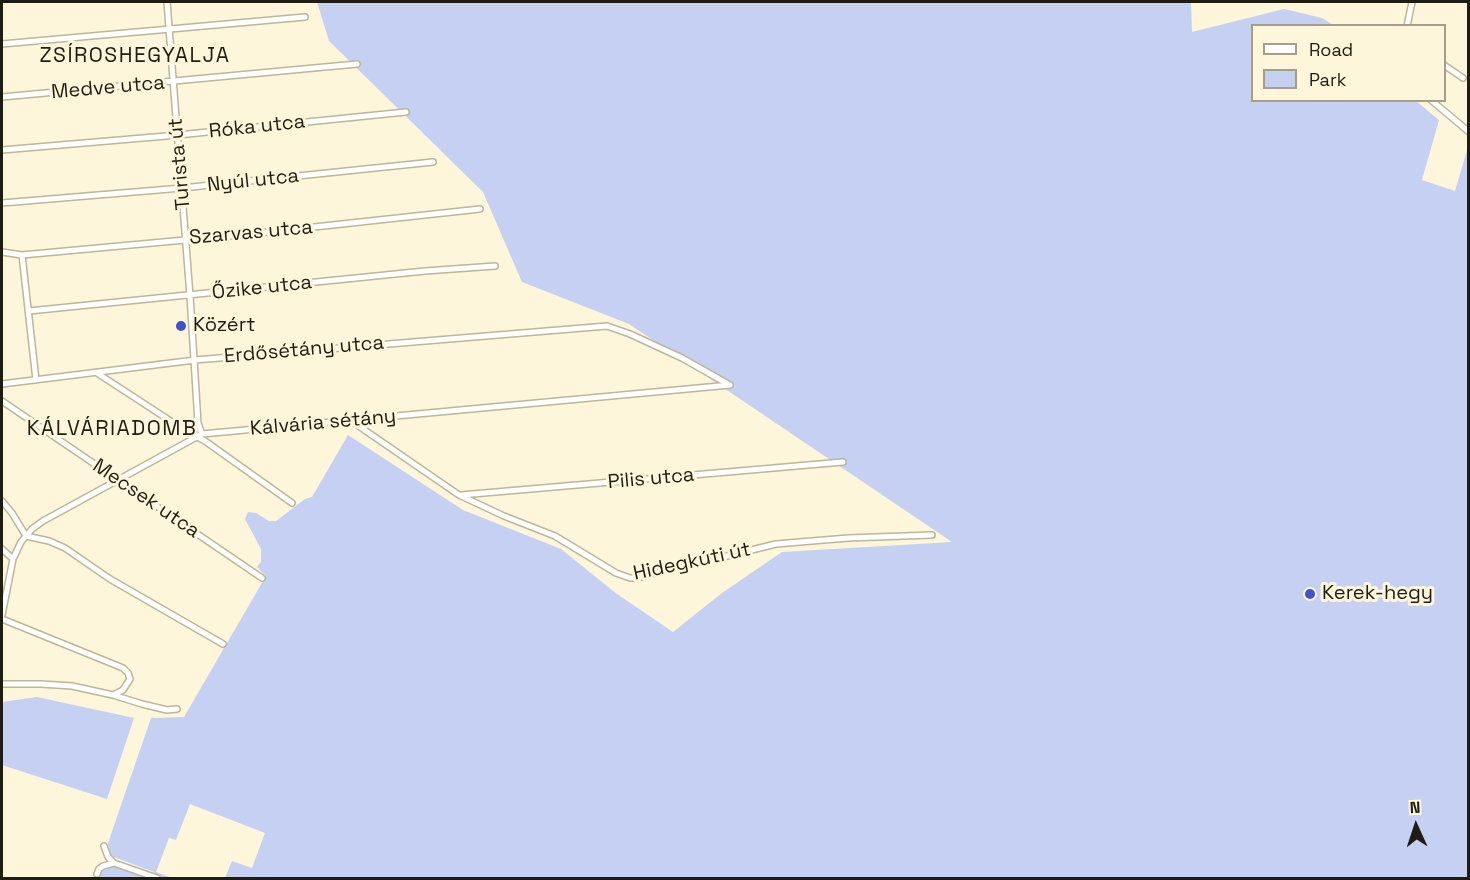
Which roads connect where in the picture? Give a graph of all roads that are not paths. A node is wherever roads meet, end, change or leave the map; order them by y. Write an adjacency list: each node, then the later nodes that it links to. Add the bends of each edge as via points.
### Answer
1 (166, 2): 5 (street, Turista út)
2 (1412, 2): 4 (street)
3 (305, 17): 5 (street)
4 (1407, 24)
5 (169, 30): 6 (street); 10 (street, Turista út)
6 (2, 44)
7 (357, 63): 10 (street, Medve utca)
8 (1446, 66): 9 (street)
9 (1463, 78)
10 (173, 82): 11 (street, Medve utca); 15 (street, Turista út)
11 (2, 97)
12 (1433, 102): 14 (street)
13 (406, 112): 15 (street, Róka utca)
14 (1468, 131)
15 (178, 135): 16 (street, Róka utca); 18 (street, Turista út)
16 (2, 150)
17 (433, 162): 18 (street, Nyúl utca)
18 (182, 188): 19 (street, Nyúl utca); 21 (street, Turista út)
19 (2, 203)
20 (480, 209): 21 (street, Szarvas utca)
21 (186, 239): 23 (street, Szarvas utca); 25 (street, Turista út)
22 (2, 252): 23 (street, Szarvas utca)
23 (22, 255): 26 (street)
24 (495, 266): 25 (street, Őzike utca)
25 (190, 296): 26 (street, Őzike utca); 27 (street, Turista út)
26 (29, 311): 29 (street)
27 (195, 360): 28 (street, Erdősétány utca); 31 (street, Erdősétány utca, via 607,326 681,358); 34 (street, Turista út)
28 (97, 372): 29 (street, Erdősétány utca); 34 (street)
29 (36, 380): 30 (street, Erdősétány utca)
30 (2, 384)
31 (730, 385): 33 (street, Kálvária sétány)
32 (2, 401): 36 (street, Mecsek utca)
33 (350, 420): 34 (street, Kálvária sétány); 37 (street, Hidegkúti út)
34 (200, 436): 36 (street, Kálvária sétány); 39 (street)
35 (843, 462): 37 (street, Pilis utca)
36 (120, 480): 41 (street, Kálvária sétány, via 43,521); 44 (street, Mecsek utca)
37 (459, 495): 40 (street, Hidegkúti út, via 555,536 630,578 776,544)
38 (2, 501): 41 (street)
39 (292, 504)
40 (932, 535)
41 (26, 536): 43 (street, Kálvária sétány); 46 (street, via 65,548 110,579)
42 (2, 549): 43 (street)
43 (13, 559): 45 (street, Kálvária sétány)
44 (261, 578)
45 (2, 617): 48 (street, via 123,668 130,679 123,690)
46 (223, 644)
47 (2, 684): 48 (street, via 72,686)
48 (113, 695): 49 (street, via 166,710)
49 (177, 709)
50 (104, 846): 51 (street)
51 (114, 863): 52 (street, via 103,866); 53 (street)
52 (97, 874)
53 (157, 879)

